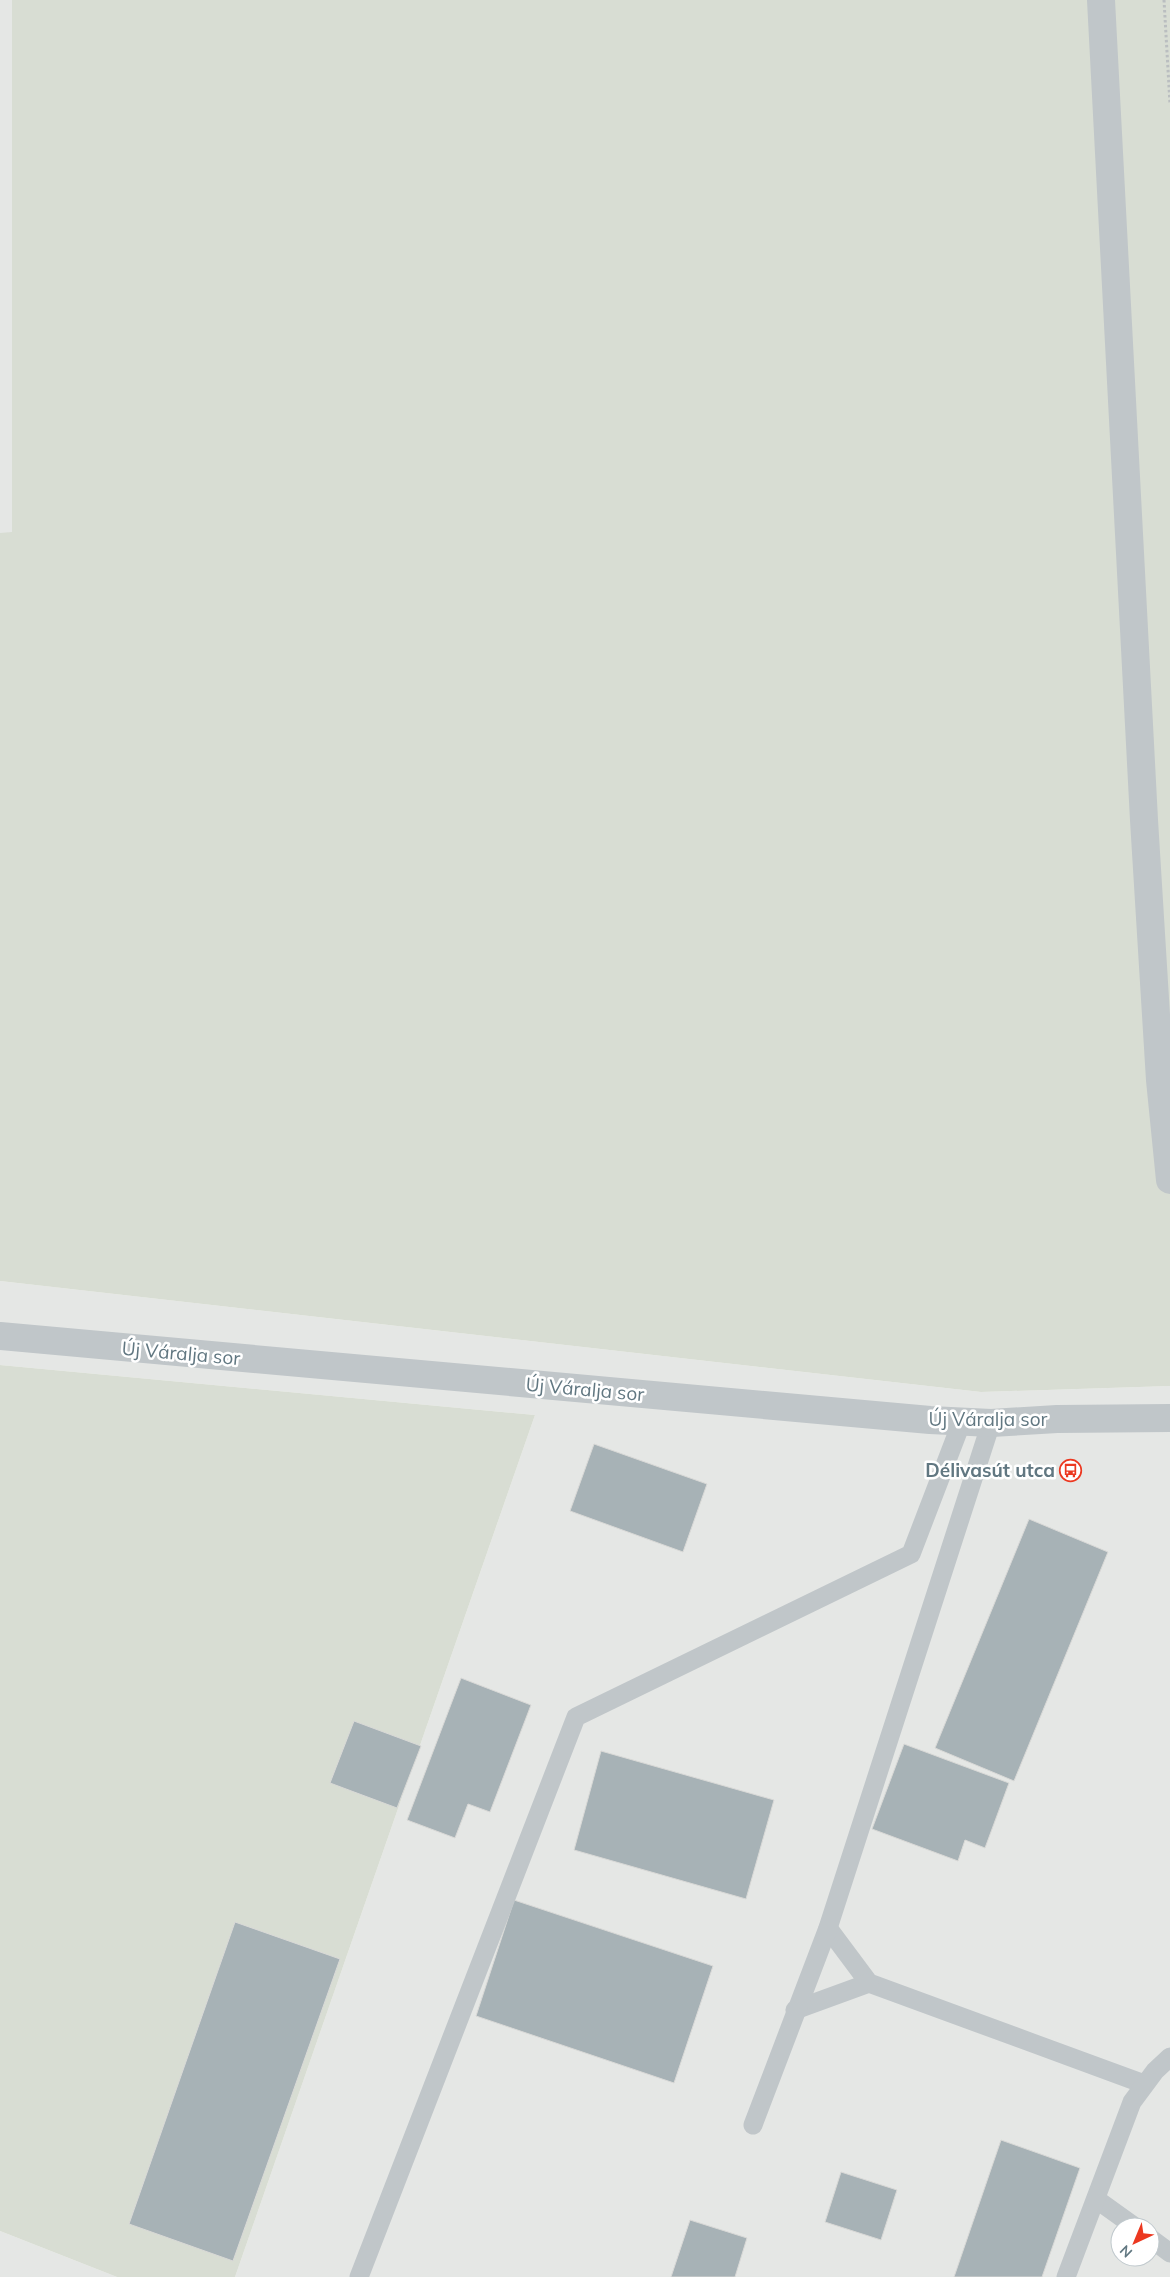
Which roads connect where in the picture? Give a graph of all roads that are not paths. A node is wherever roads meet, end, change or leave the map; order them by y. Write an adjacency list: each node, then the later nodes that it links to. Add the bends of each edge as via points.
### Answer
1 (1101, 0): 2 (street, via 1144,820 1160,1080)
2 (1170, 1180)
3 (0, 1336): 5 (street, Új Váralja sor)
4 (1170, 1418): 6 (street, Új Váralja sor)
5 (962, 1421): 6 (street, Új Váralja sor); 15 (lane, via 911,1554 576,1717)
6 (991, 1423): 7 (lane)
7 (828, 1928): 8 (lane); 9 (lane)
8 (869, 1983): 9 (lane); 11 (lane)
9 (795, 2010): 12 (lane)
10 (1170, 2057): 11 (lane)
11 (1144, 2084): 13 (lane, via 1132,2102)
12 (753, 2125)
13 (1096, 2199): 14 (lane); 16 (lane)
14 (1121, 2217)
15 (359, 2277)
16 (1066, 2277)

